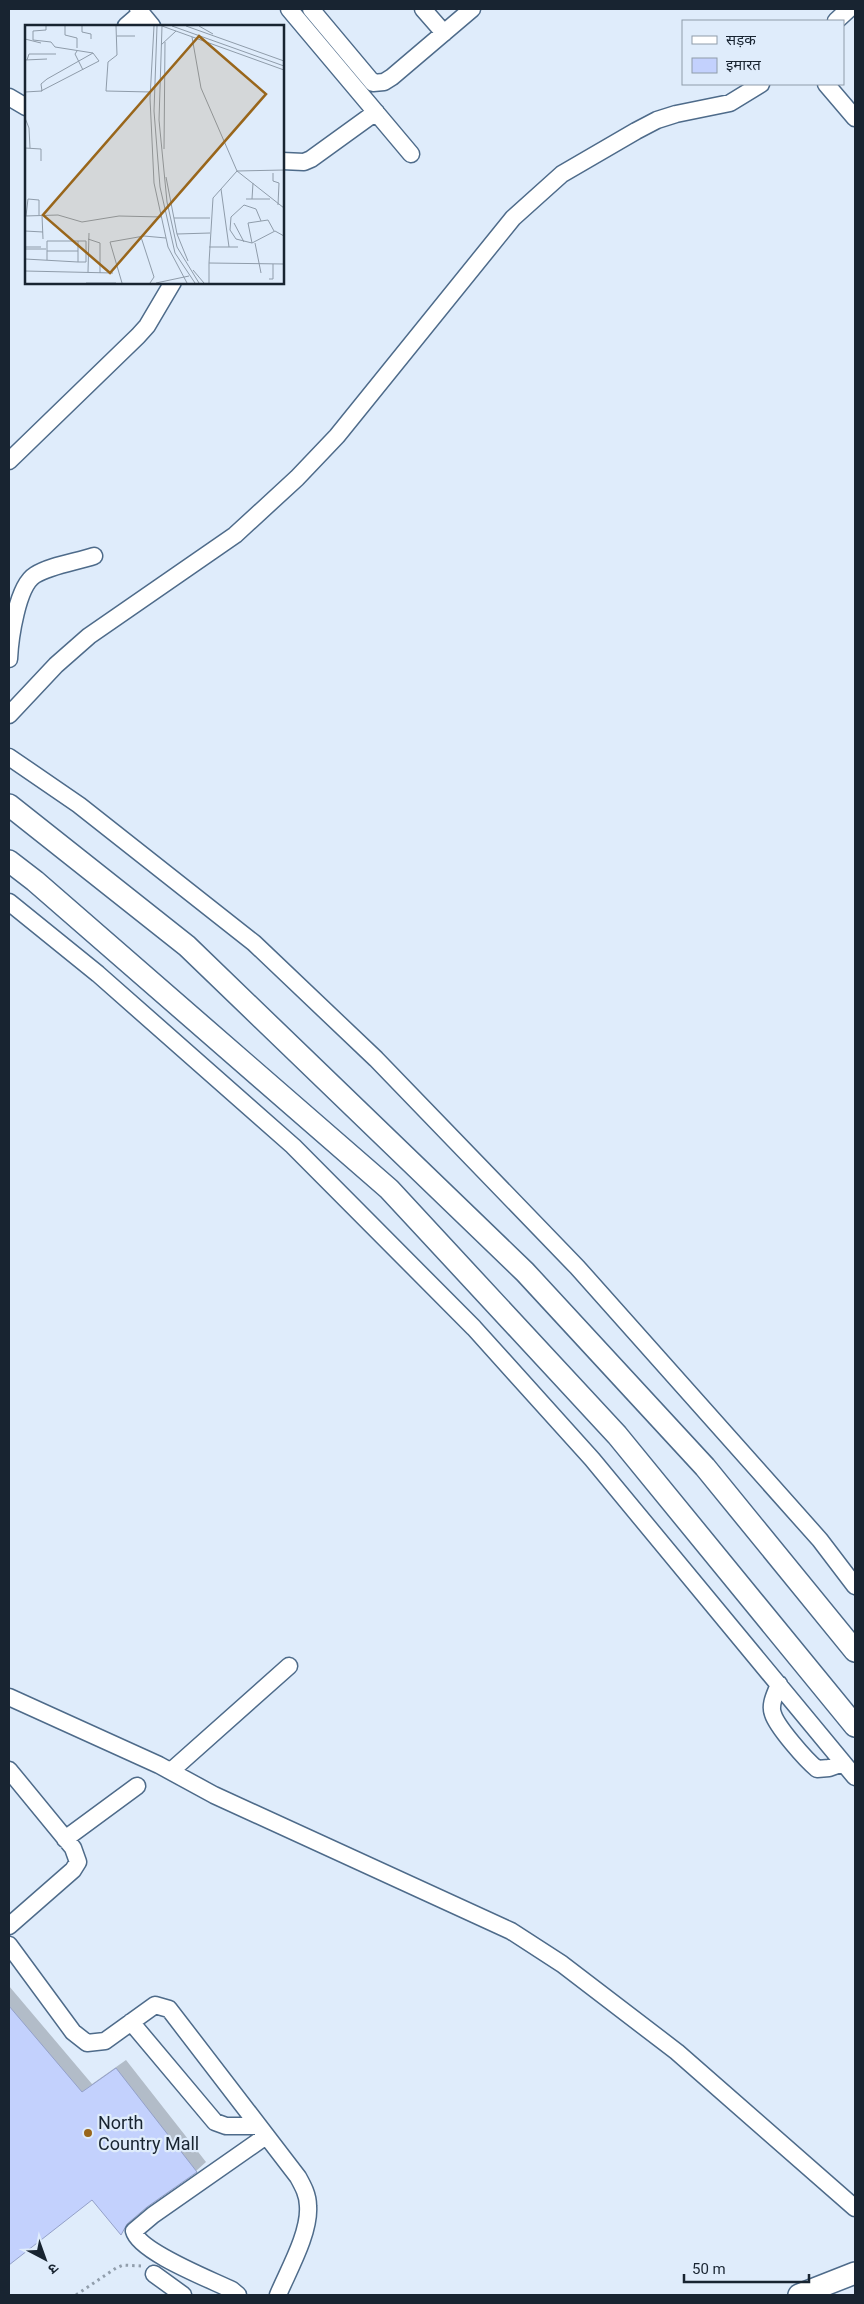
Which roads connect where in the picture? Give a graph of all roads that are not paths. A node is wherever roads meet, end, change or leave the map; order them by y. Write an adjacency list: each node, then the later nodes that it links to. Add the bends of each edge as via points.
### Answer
1 (288, 9): 15 (street)
2 (311, 9): 10 (street, via 373,83 392,77)
3 (423, 9): 10 (street)
4 (472, 9): 10 (street)
5 (849, 9): 7 (street)
6 (140, 11): 8 (street); 9 (street)
7 (837, 20)
8 (127, 25)
9 (151, 25)
10 (444, 33)
11 (759, 85): 24 (street, via 730,103 657,120 562,174 512,218 343,429 297,478 235,535 89,636 56,665)
12 (827, 85): 16 (street)
13 (9, 97): 14 (street)
14 (25, 106)
15 (376, 112): 17 (street); 18 (street, via 311,160)
16 (855, 118)
17 (411, 154)
18 (284, 161)
19 (172, 284): 20 (street, via 138,336)
20 (9, 461)
21 (94, 556): 22 (street, via 37,574 27,583 16,614)
22 (9, 659)
23 (9, 694): 24 (street)
24 (9, 715)
25 (9, 757): 29 (street, via 79,805 254,943 376,1059 577,1268 820,1540)
26 (9, 805): 30 (main road, via 187,946 524,1272 705,1467)
27 (9, 862): 34 (main road, via 389,1189 617,1435)
28 (9, 902): 32 (street, via 98,974 293,1146 435,1288 592,1459)
29 (855, 1586)
30 (855, 1651)
31 (289, 1666): 37 (street)
32 (779, 1684): 35 (street); 35 (street, via 772,1704 773,1714 808,1762 817,1769)
33 (9, 1697): 37 (street)
34 (855, 1726)
35 (844, 1763): 38 (street)
36 (9, 1770): 40 (street)
37 (172, 1771): 45 (street, via 214,1795 511,1931 562,1964 678,2052)
38 (855, 1777)
39 (136, 1786): 40 (street)
40 (65, 1839): 41 (street, via 76,1854 76,1866)
41 (9, 1926)
42 (9, 1946): 43 (street, via 81,2039 105,2041)
43 (131, 2022): 44 (street, via 215,2122); 44 (street, via 155,2005 169,2009)
44 (261, 2131): 49 (street, via 134,2231 137,2238 167,2259); 50 (street, via 298,2177 305,2190 308,2207 300,2245)
45 (855, 2208)
46 (855, 2273): 51 (main road)
47 (154, 2274): 48 (street)
48 (183, 2295)
49 (238, 2295)
50 (278, 2295)
51 (799, 2295)

